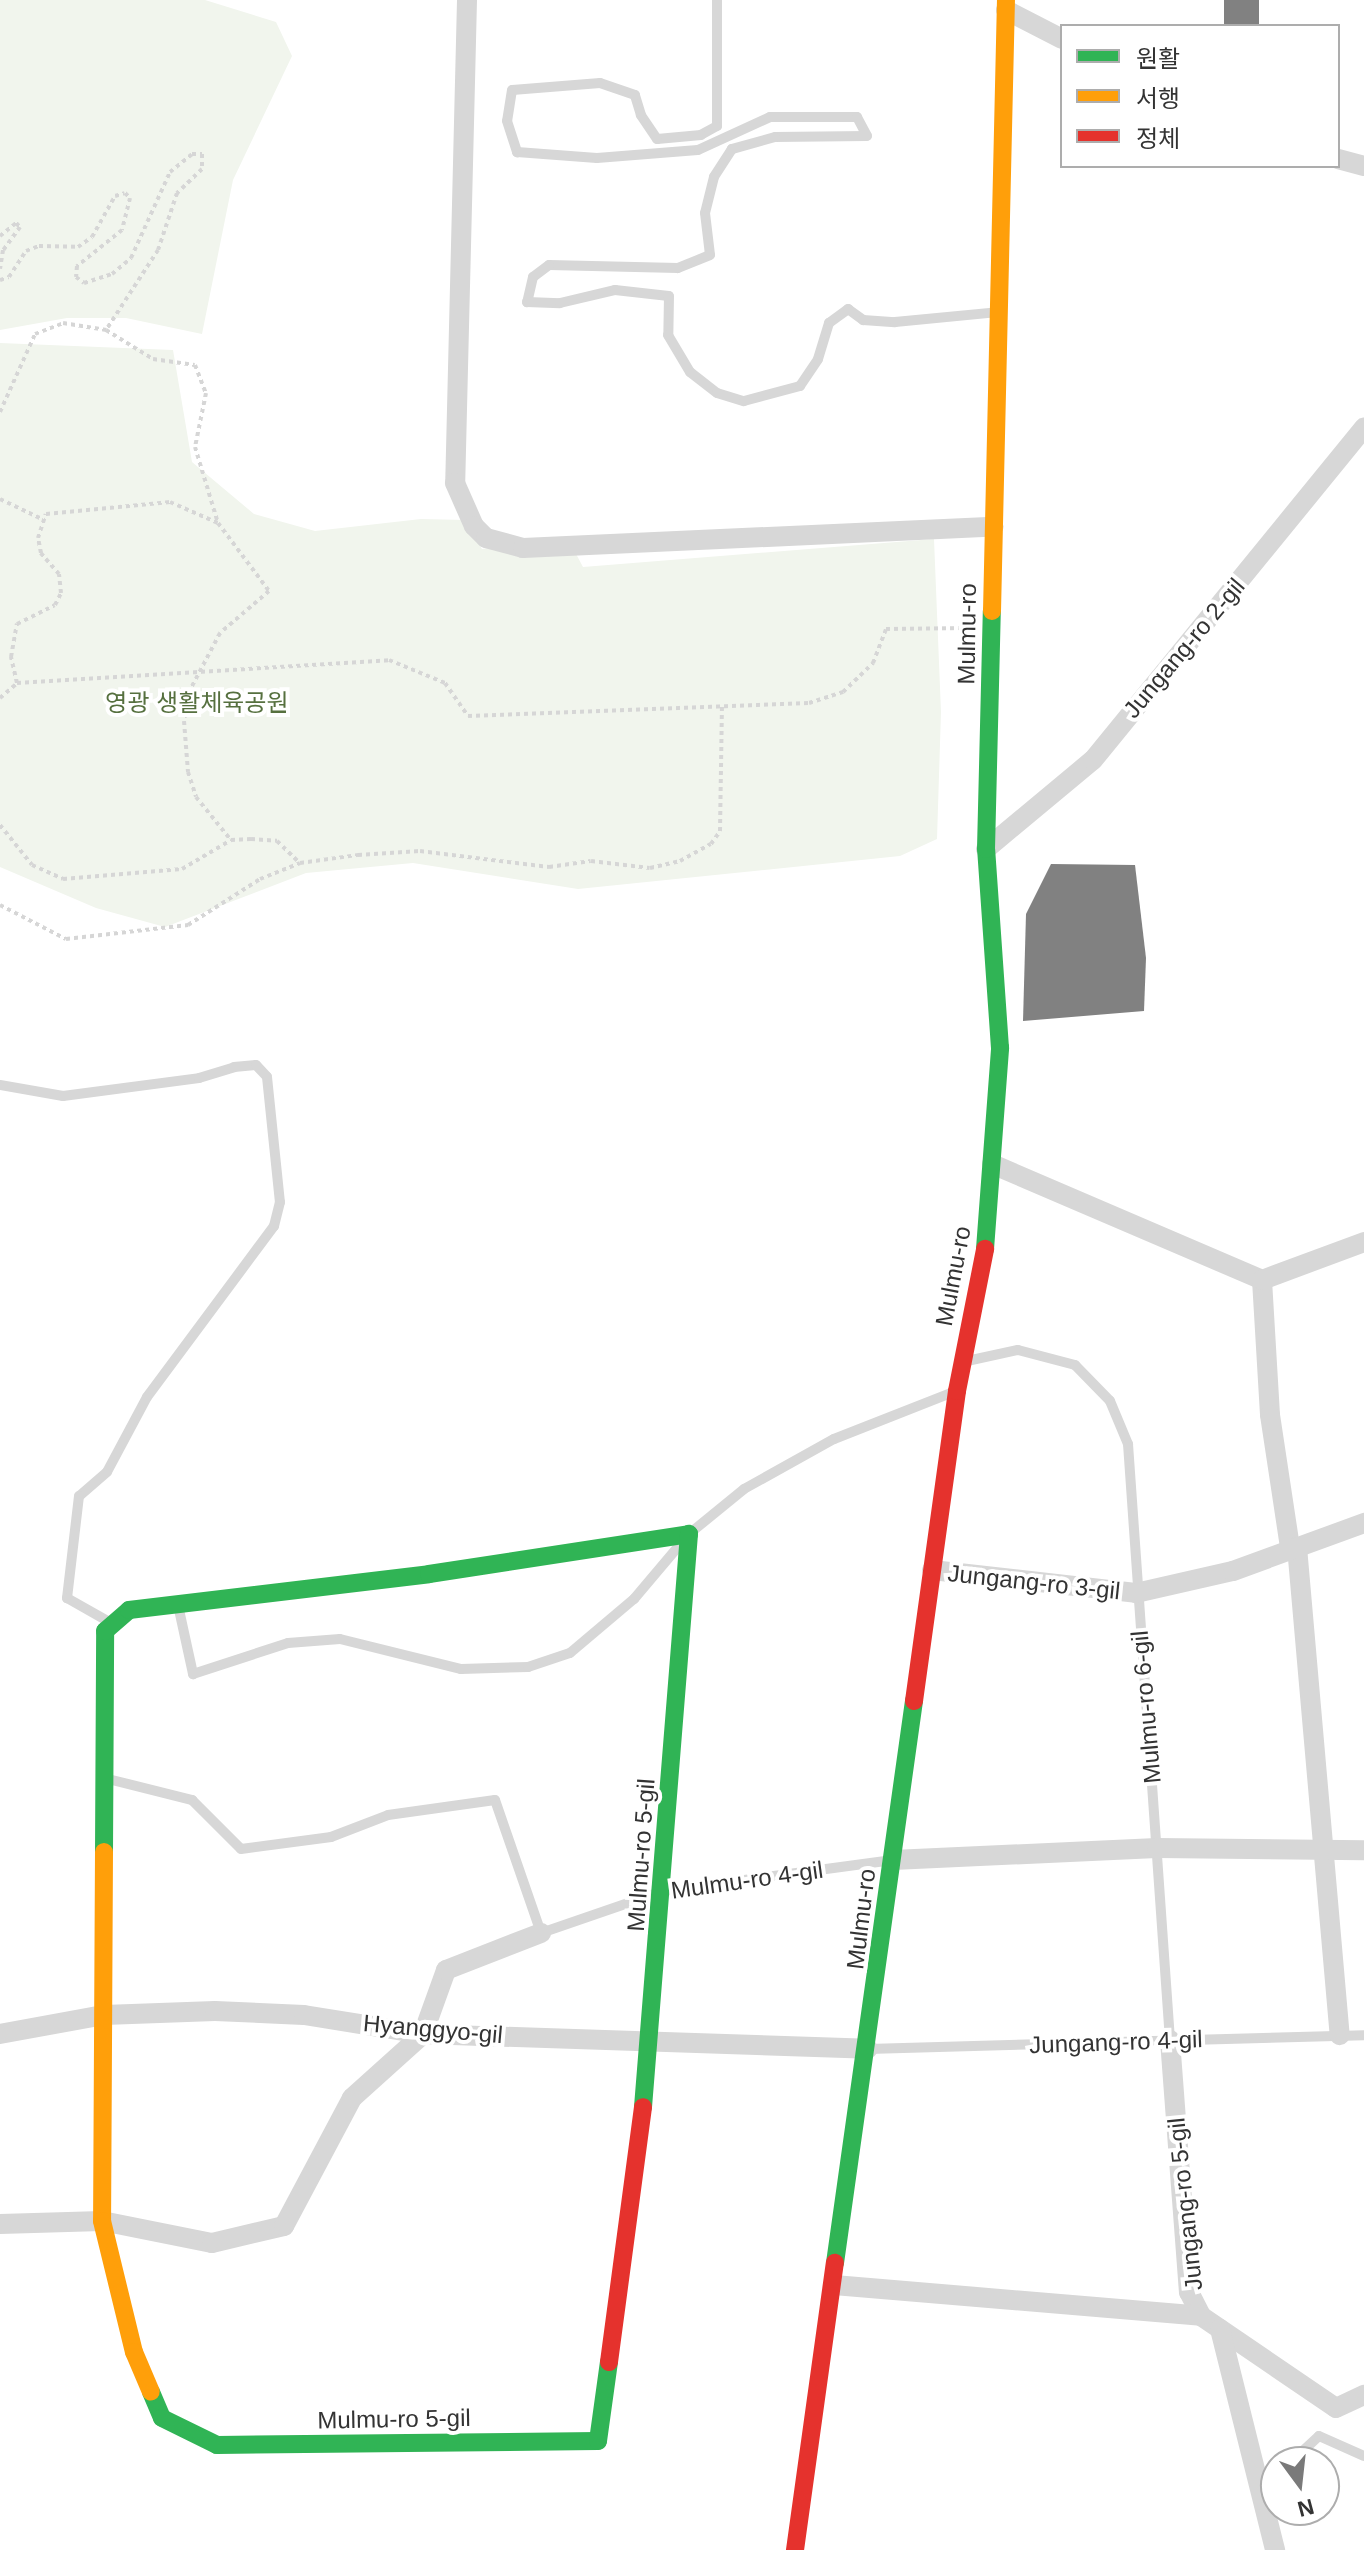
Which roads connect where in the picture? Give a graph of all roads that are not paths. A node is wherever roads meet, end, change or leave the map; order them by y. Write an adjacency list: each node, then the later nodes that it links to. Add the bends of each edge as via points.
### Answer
1 (467, 0): 9 (street, via 455,483 480,532 523,548)
2 (717, 0): 7 (lane, via 717,126 701,135 657,139 635,95 600,83 524,88 512,90 507,121 517,152 597,158 698,150 770,117 857,117 867,136 775,137 732,149 714,177 705,213 710,255 678,268 549,265 533,277 527,302 560,303 615,290 669,296 668,335 690,372 717,393 744,401 800,386 818,359 829,323 848,309 863,320 895,322)
3 (1006, 5): 4 (street); 7 (street, Mulmu-ro)
4 (1060, 38)
5 (1340, 160): 6 (street)
6 (1364, 166)
7 (999, 312): 9 (street, Mulmu-ro)
8 (1364, 428): 10 (street, Jungang-ro 2-gil, via 1093,760)
9 (994, 527): 10 (street, Mulmu-ro)
10 (986, 849): 12 (street, Mulmu-ro, via 1000,1048)
11 (0, 1085): 23 (lane, via 63,1096 199,1078 234,1067 256,1065 267,1077 280,1202 274,1226 147,1397 107,1472 79,1496 67,1598)
12 (992, 1164): 14 (street); 15 (street, Mulmu-ro, via 988,1233)
13 (1364, 1242): 14 (street)
14 (1262, 1280): 19 (street, via 1270,1415)
15 (961, 1362): 16 (street, Mulmu-ro); 21 (lane, Mulmu-ro 6-gil, via 1018,1350 1075,1365 1110,1401 1128,1444)
16 (957, 1391): 18 (lane, via 834,1439 744,1489); 20 (street, Mulmu-ro)
17 (1364, 1523): 19 (street, Jungang-ro 3-gil)
18 (689, 1534): 22 (street, via 429,1574); 22 (lane, via 634,1599 570,1653 528,1667 461,1669 340,1639 288,1643 193,1674); 29 (street, Mulmu-ro 5-gil)
19 (1293, 1547): 21 (street, Jungang-ro 3-gil, via 1233,1571); 26 (street)
20 (932, 1570): 21 (street, Jungang-ro 3-gil); 28 (street, Mulmu-ro)
21 (1136, 1593): 25 (lane, Mulmu-ro 6-gil)
22 (178, 1601): 23 (street, via 129,1610)
23 (113, 1624): 24 (street, Mulmu-ro 5-gil, via 105,1631)
24 (108, 1779): 30 (lane, via 192,1800 241,1849 331,1837 388,1815 495,1800); 31 (street, Mulmu-ro 5-gil)
25 (1157, 1848): 26 (street); 28 (street); 37 (lane, Mulmu-ro 6-gil)
26 (1323, 1849): 27 (street); 34 (street)
27 (1364, 1850)
28 (893, 1860): 29 (lane, Mulmu-ro 4-gil); 38 (street, Mulmu-ro)
29 (663, 1891): 30 (lane, Mulmu-ro 4-gil); 36 (street, Mulmu-ro 5-gil)
30 (541, 1933): 33 (street, via 446,1970)
31 (104, 2015): 32 (street, Hyanggyo-gil); 33 (street, Hyanggyo-gil, via 304,2015); 39 (street, Mulmu-ro 5-gil)
32 (0, 2034)
33 (423, 2034): 36 (street, Hyanggyo-gil); 39 (street, via 352,2098 284,2226 212,2243)
34 (1340, 2035): 35 (lane, Jungang-ro 4-gil); 37 (lane, Jungang-ro 4-gil)
35 (1364, 2035)
36 (652, 2040): 38 (street, Hyanggyo-gil); 39 (street, Mulmu-ro 5-gil, via 598,2441 217,2445 162,2418 134,2352)
37 (1170, 2040): 38 (lane, Jungang-ro 4-gil); 42 (street, Jungang-ro 5-gil, via 1189,2292)
38 (868, 2049): 41 (street, Mulmu-ro)
39 (102, 2221): 40 (street)
40 (0, 2224)
41 (834, 2285): 42 (street); 49 (street, Mulmu-ro)
42 (1201, 2316): 43 (street, Jungang-ro 5-gil)
43 (1220, 2329): 44 (street, Jungang-ro 5-gil, via 1336,2408); 47 (street)
44 (1364, 2395)
45 (1308, 2446): 46 (lane, via 1319,2436)
46 (1364, 2456)
47 (1260, 2489)
48 (1269, 2526): 50 (street)
49 (795, 2550)
50 (1275, 2550)

